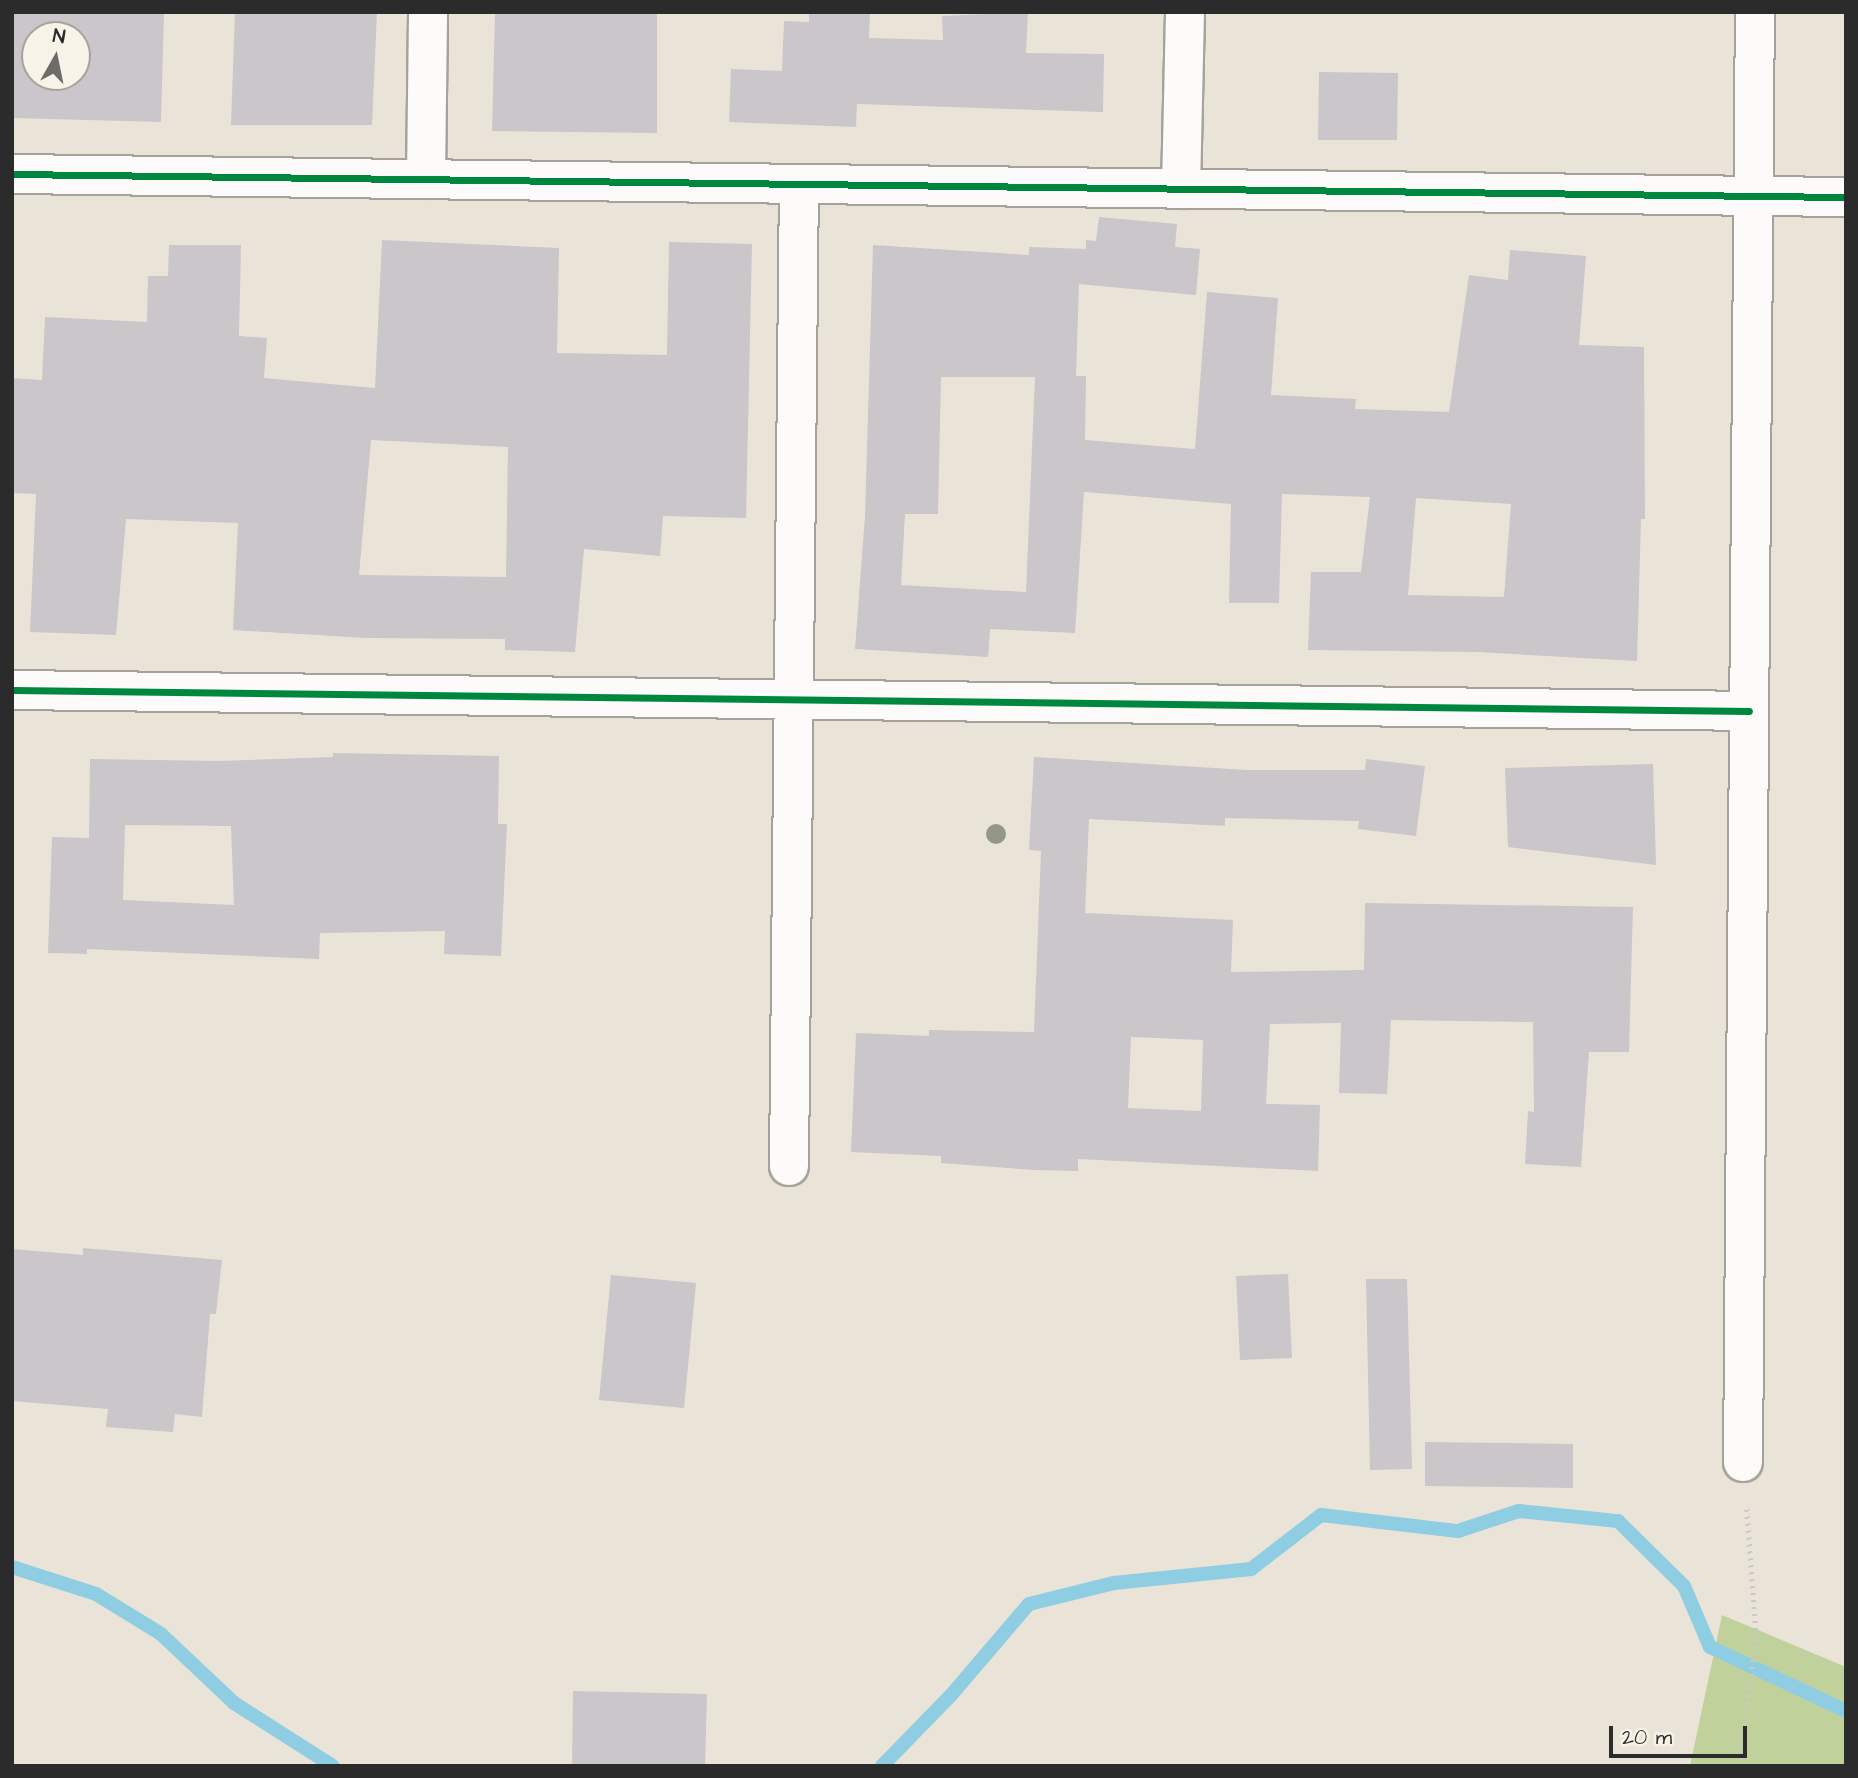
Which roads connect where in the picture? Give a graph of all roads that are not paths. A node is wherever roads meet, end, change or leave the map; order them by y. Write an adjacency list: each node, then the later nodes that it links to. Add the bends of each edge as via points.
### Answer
1 (428, 12): 5 (street)
2 (1185, 12): 7 (street)
3 (1755, 12): 8 (street)
4 (12, 174): 5 (street)
5 (426, 179): 6 (street)
6 (799, 184): 7 (street); 11 (street)
7 (1181, 189): 8 (street)
8 (1754, 196): 9 (street); 12 (street)
9 (1846, 197)
10 (12, 690): 11 (street)
11 (794, 699): 12 (street); 13 (street)
12 (1749, 711): 14 (street)
13 (789, 1166)
14 (1743, 1462)

